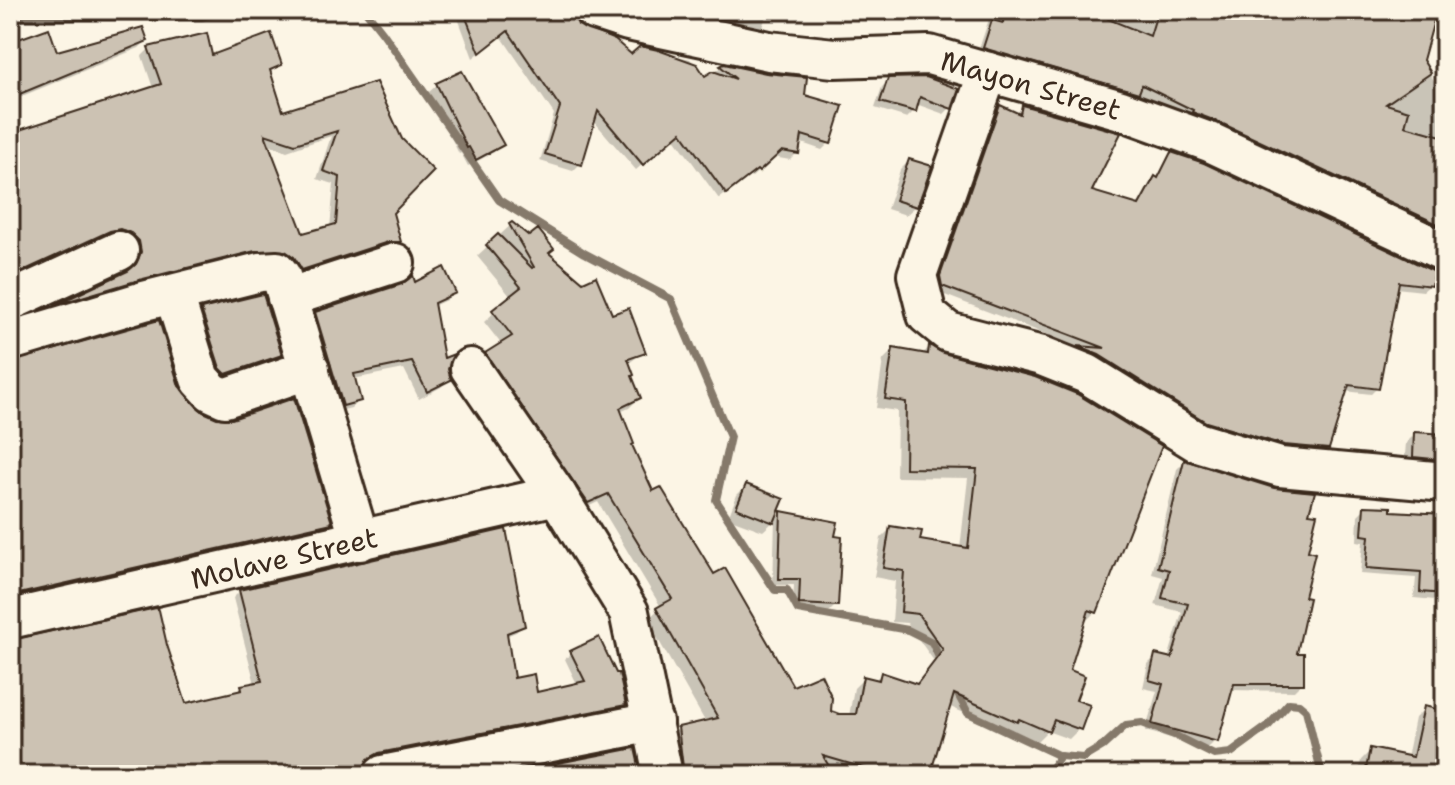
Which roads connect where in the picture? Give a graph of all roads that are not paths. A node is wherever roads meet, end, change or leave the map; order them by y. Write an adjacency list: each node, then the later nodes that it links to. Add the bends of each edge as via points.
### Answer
1 (594, 10): 2 (street, Mayon Street, via 769,51 834,58 929,55)
2 (988, 72): 4 (street, Mayon Street, via 1212,143); 12 (street, via 917,275 927,315 948,332 1042,356 1087,374 1197,442 1280,467)
3 (119, 251): 8 (street)
4 (1445, 252)
5 (395, 263): 7 (street)
6 (174, 295): 7 (street, via 277,271); 9 (street); 11 (street, via 200,379 212,392 225,398)
7 (287, 298): 11 (street)
8 (10, 301)
9 (10, 341)
10 (470, 368): 13 (street)
11 (310, 369): 14 (street)
12 (1445, 482)
13 (557, 495): 14 (street, Molave Street); 16 (street, via 629,612)
14 (360, 541): 15 (street, Molave Street)
15 (10, 619)
16 (653, 722): 17 (street); 18 (street)
17 (383, 775)
18 (663, 775)

